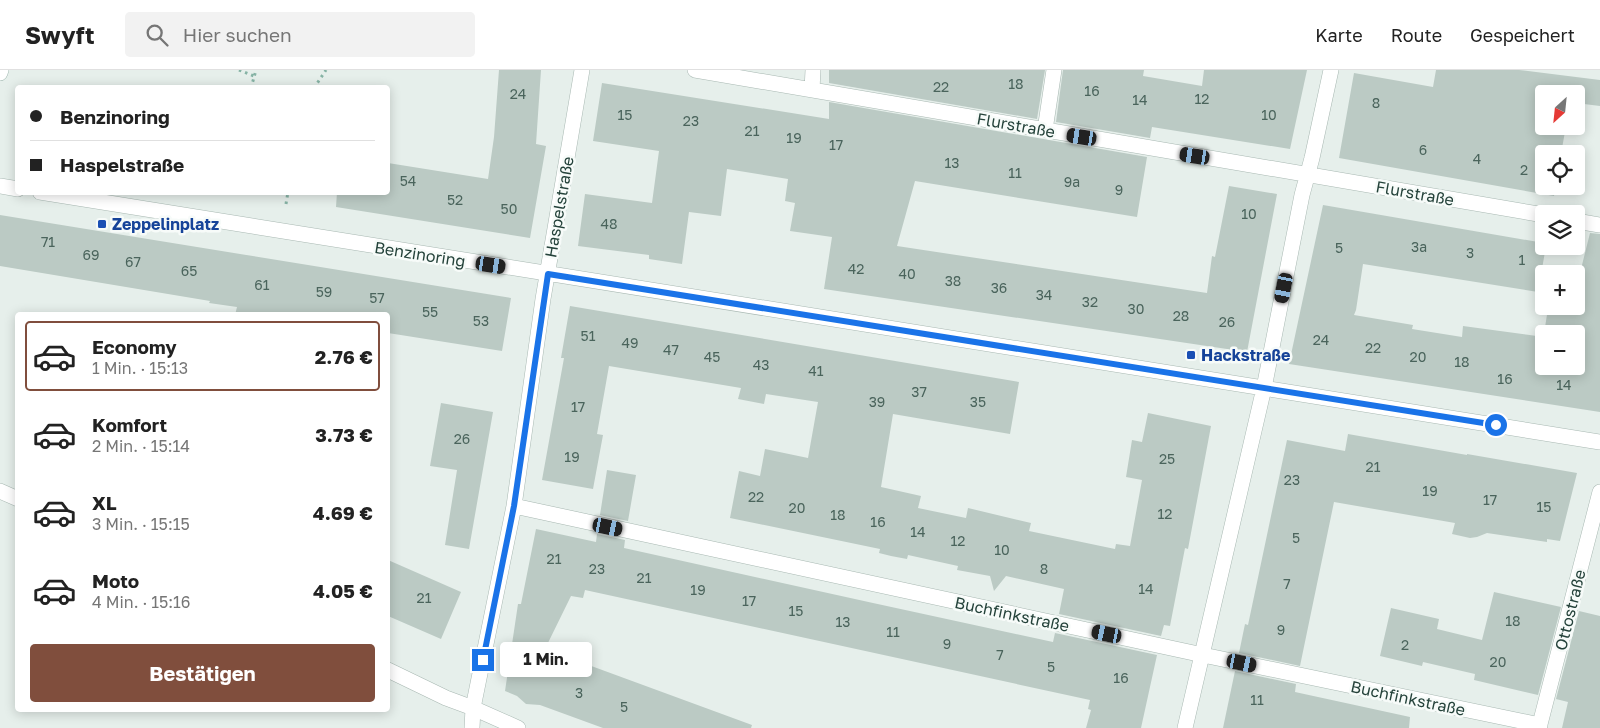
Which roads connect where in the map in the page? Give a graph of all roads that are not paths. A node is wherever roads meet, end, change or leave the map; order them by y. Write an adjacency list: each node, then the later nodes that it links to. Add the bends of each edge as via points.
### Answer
1 (582, 70): 15 (street, Haspelstraße)
2 (695, 70): 6 (street, Flurstraße)
3 (813, 70): 6 (street)
4 (1054, 70): 7 (street)
5 (1330, 70): 8 (street)
6 (812, 90): 7 (street, Flurstraße)
7 (1045, 130): 8 (street, Flurstraße)
8 (1308, 175): 12 (street, Flurstraße); 16 (street)
9 (0, 186): 10 (street)
10 (15, 188)
11 (59, 195): 15 (street, Benzinoring)
12 (1535, 213)
13 (1585, 222): 14 (street)
14 (1600, 225)
15 (548, 274): 16 (street, Benzinoring); 21 (street, Haspelstraße)
16 (1264, 388): 17 (street, Benzinoring); 22 (street)
17 (1600, 442)
18 (0, 491): 20 (street)
19 (1600, 492): 25 (street, Ottostraße)
20 (15, 498)
21 (514, 506): 22 (street, Buchfinkstraße); 24 (street, Haspelstraße)
22 (1203, 655): 25 (street, Buchfinkstraße); 28 (street)
23 (390, 671): 24 (street)
24 (473, 708): 26 (street, Haspelstraße); 27 (street)
25 (1540, 727)
26 (472, 728)
27 (518, 728)
28 (1185, 728)

